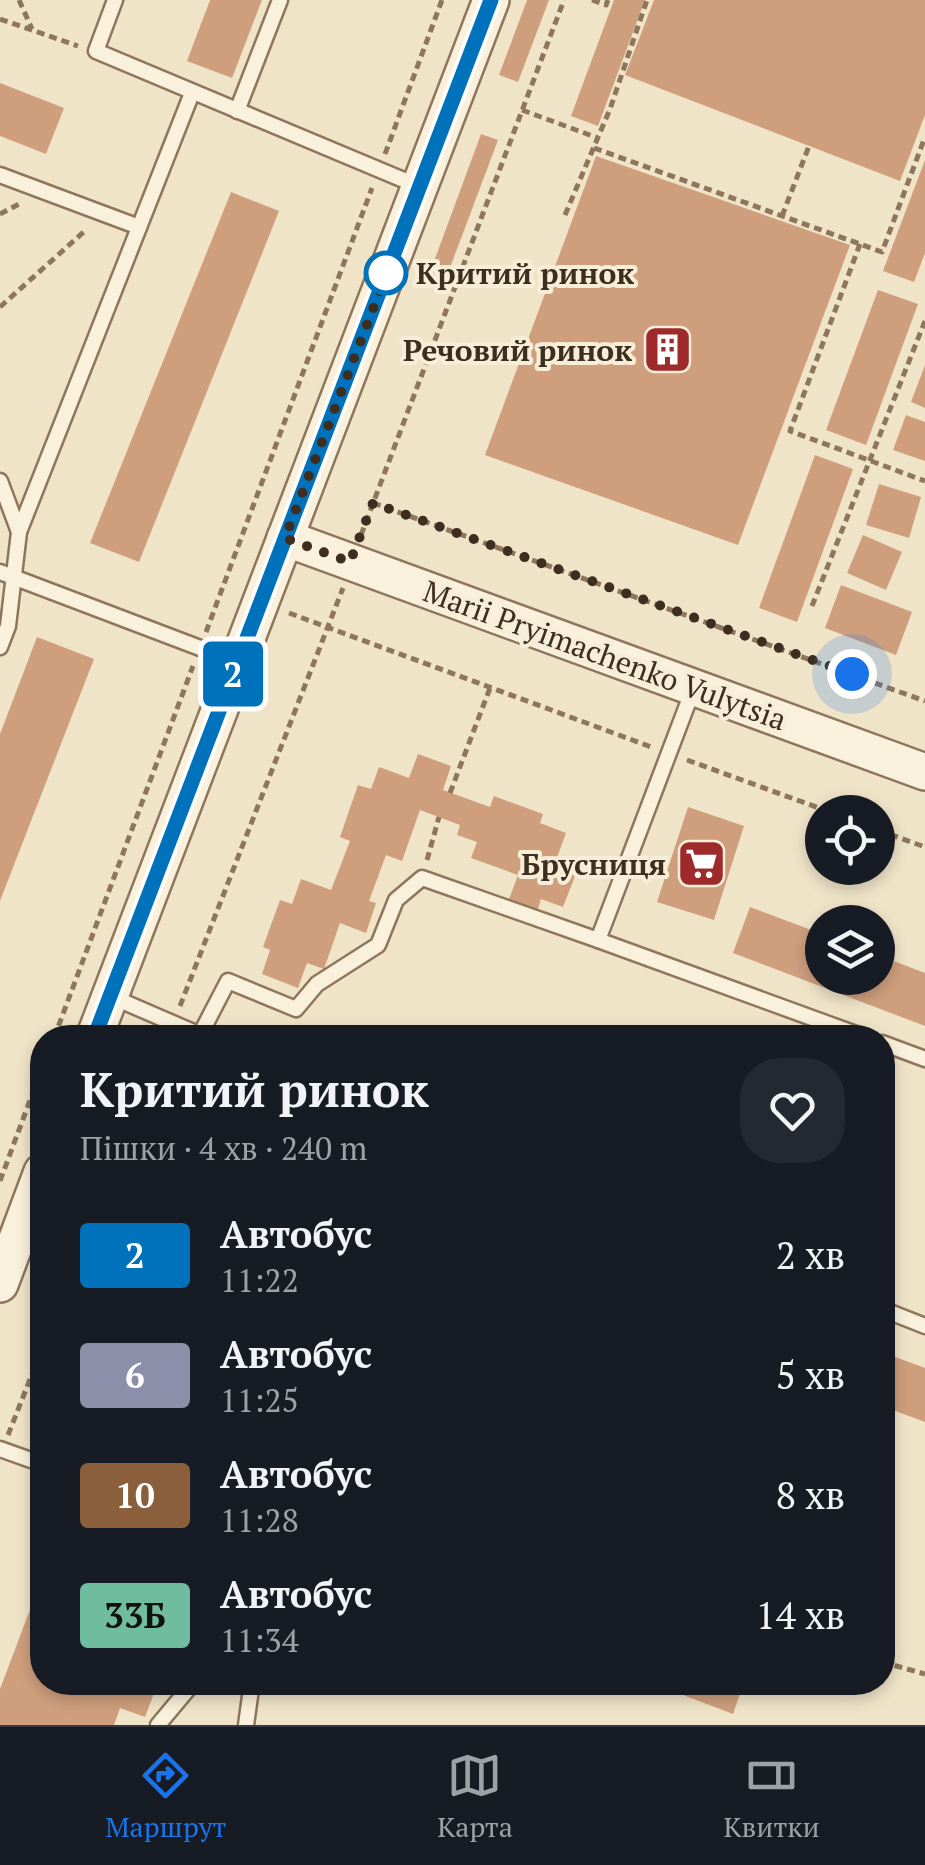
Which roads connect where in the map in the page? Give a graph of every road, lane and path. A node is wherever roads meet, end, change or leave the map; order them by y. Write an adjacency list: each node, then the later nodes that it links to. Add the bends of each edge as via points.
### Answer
1 (19, 0): 11 (path)
2 (115, 0): 12 (lane)
3 (280, 0): 15 (lane)
4 (442, 0): 20 (path)
5 (491, 0): 22 (street)
6 (564, 0): 14 (path)
7 (592, 0): 8 (path, via 606,6)
8 (608, 0)
9 (647, 0): 17 (path)
10 (0, 19): 11 (path)
11 (32, 30): 12 (path)
12 (96, 52): 13 (lane)
13 (192, 93): 15 (lane); 26 (lane)
14 (522, 110): 17 (path); 33 (path)
15 (237, 111): 20 (lane)
16 (925, 137): 27 (path, via 882,252)
17 (598, 138): 19 (path)
18 (808, 146): 25 (path)
19 (594, 148): 24 (path); 25 (path)
20 (379, 170): 22 (lane); 41 (path)
21 (0, 175): 23 (lane)
22 (420, 186): 35 (street)
23 (103, 214): 26 (lane); 28 (path)
24 (565, 215)
25 (782, 216): 27 (path)
26 (139, 227): 34 (lane)
27 (860, 244): 30 (path, via 790,431)
28 (0, 308)
29 (925, 320): 30 (path)
30 (872, 461): 32 (path); 38 (path)
31 (0, 481): 34 (lane)
32 (925, 481)
33 (373, 503): 36 (path); 45 (path)
34 (19, 532): 37 (lane)
35 (285, 538): 36 (street, Marii Pryimachenko Vulytsia); 42 (street)
36 (350, 562): 39 (path); 43 (street, Marii Pryimachenko Vulytsia)
37 (7, 575): 40 (lane, via 8,626); 41 (lane)
38 (812, 606)
39 (330, 629): 44 (path); 56 (path)
40 (0, 647)
41 (200, 648): 42 (lane); 57 (path)
42 (238, 663): 55 (street)
43 (694, 687): 46 (lane); 47 (street, Marii Pryimachenko Vulytsia)
44 (490, 688): 46 (path); 48 (path)
45 (925, 701)
46 (668, 753): 49 (path); 54 (lane)
47 (925, 772)
48 (450, 792)
49 (805, 803)
50 (439, 817): 53 (path)
51 (895, 837): 52 (path)
52 (925, 848)
53 (422, 878): 54 (lane); 60 (lane, via 396,900 378,946 317,984 296,1009 228,981)
54 (598, 940): 61 (lane)
55 (110, 996): 56 (lane); 58 (street)
56 (174, 1021): 59 (lane)
57 (59, 1025)
58 (99, 1025)
59 (181, 1025)
60 (207, 1025)
61 (830, 1025)
62 (895, 1048): 63 (lane)
63 (925, 1059)
64 (30, 1100): 65 (path)
65 (0, 1181)
66 (30, 1204): 67 (street)
67 (0, 1284)
68 (895, 1315): 69 (lane)
69 (925, 1326)
70 (30, 1379): 71 (path)
71 (1, 1450): 72 (lane)
72 (30, 1460)
73 (895, 1666): 74 (path)
74 (925, 1674)
75 (183, 1695): 77 (lane)
76 (250, 1695): 78 (lane)
77 (158, 1725)
78 (246, 1725)

